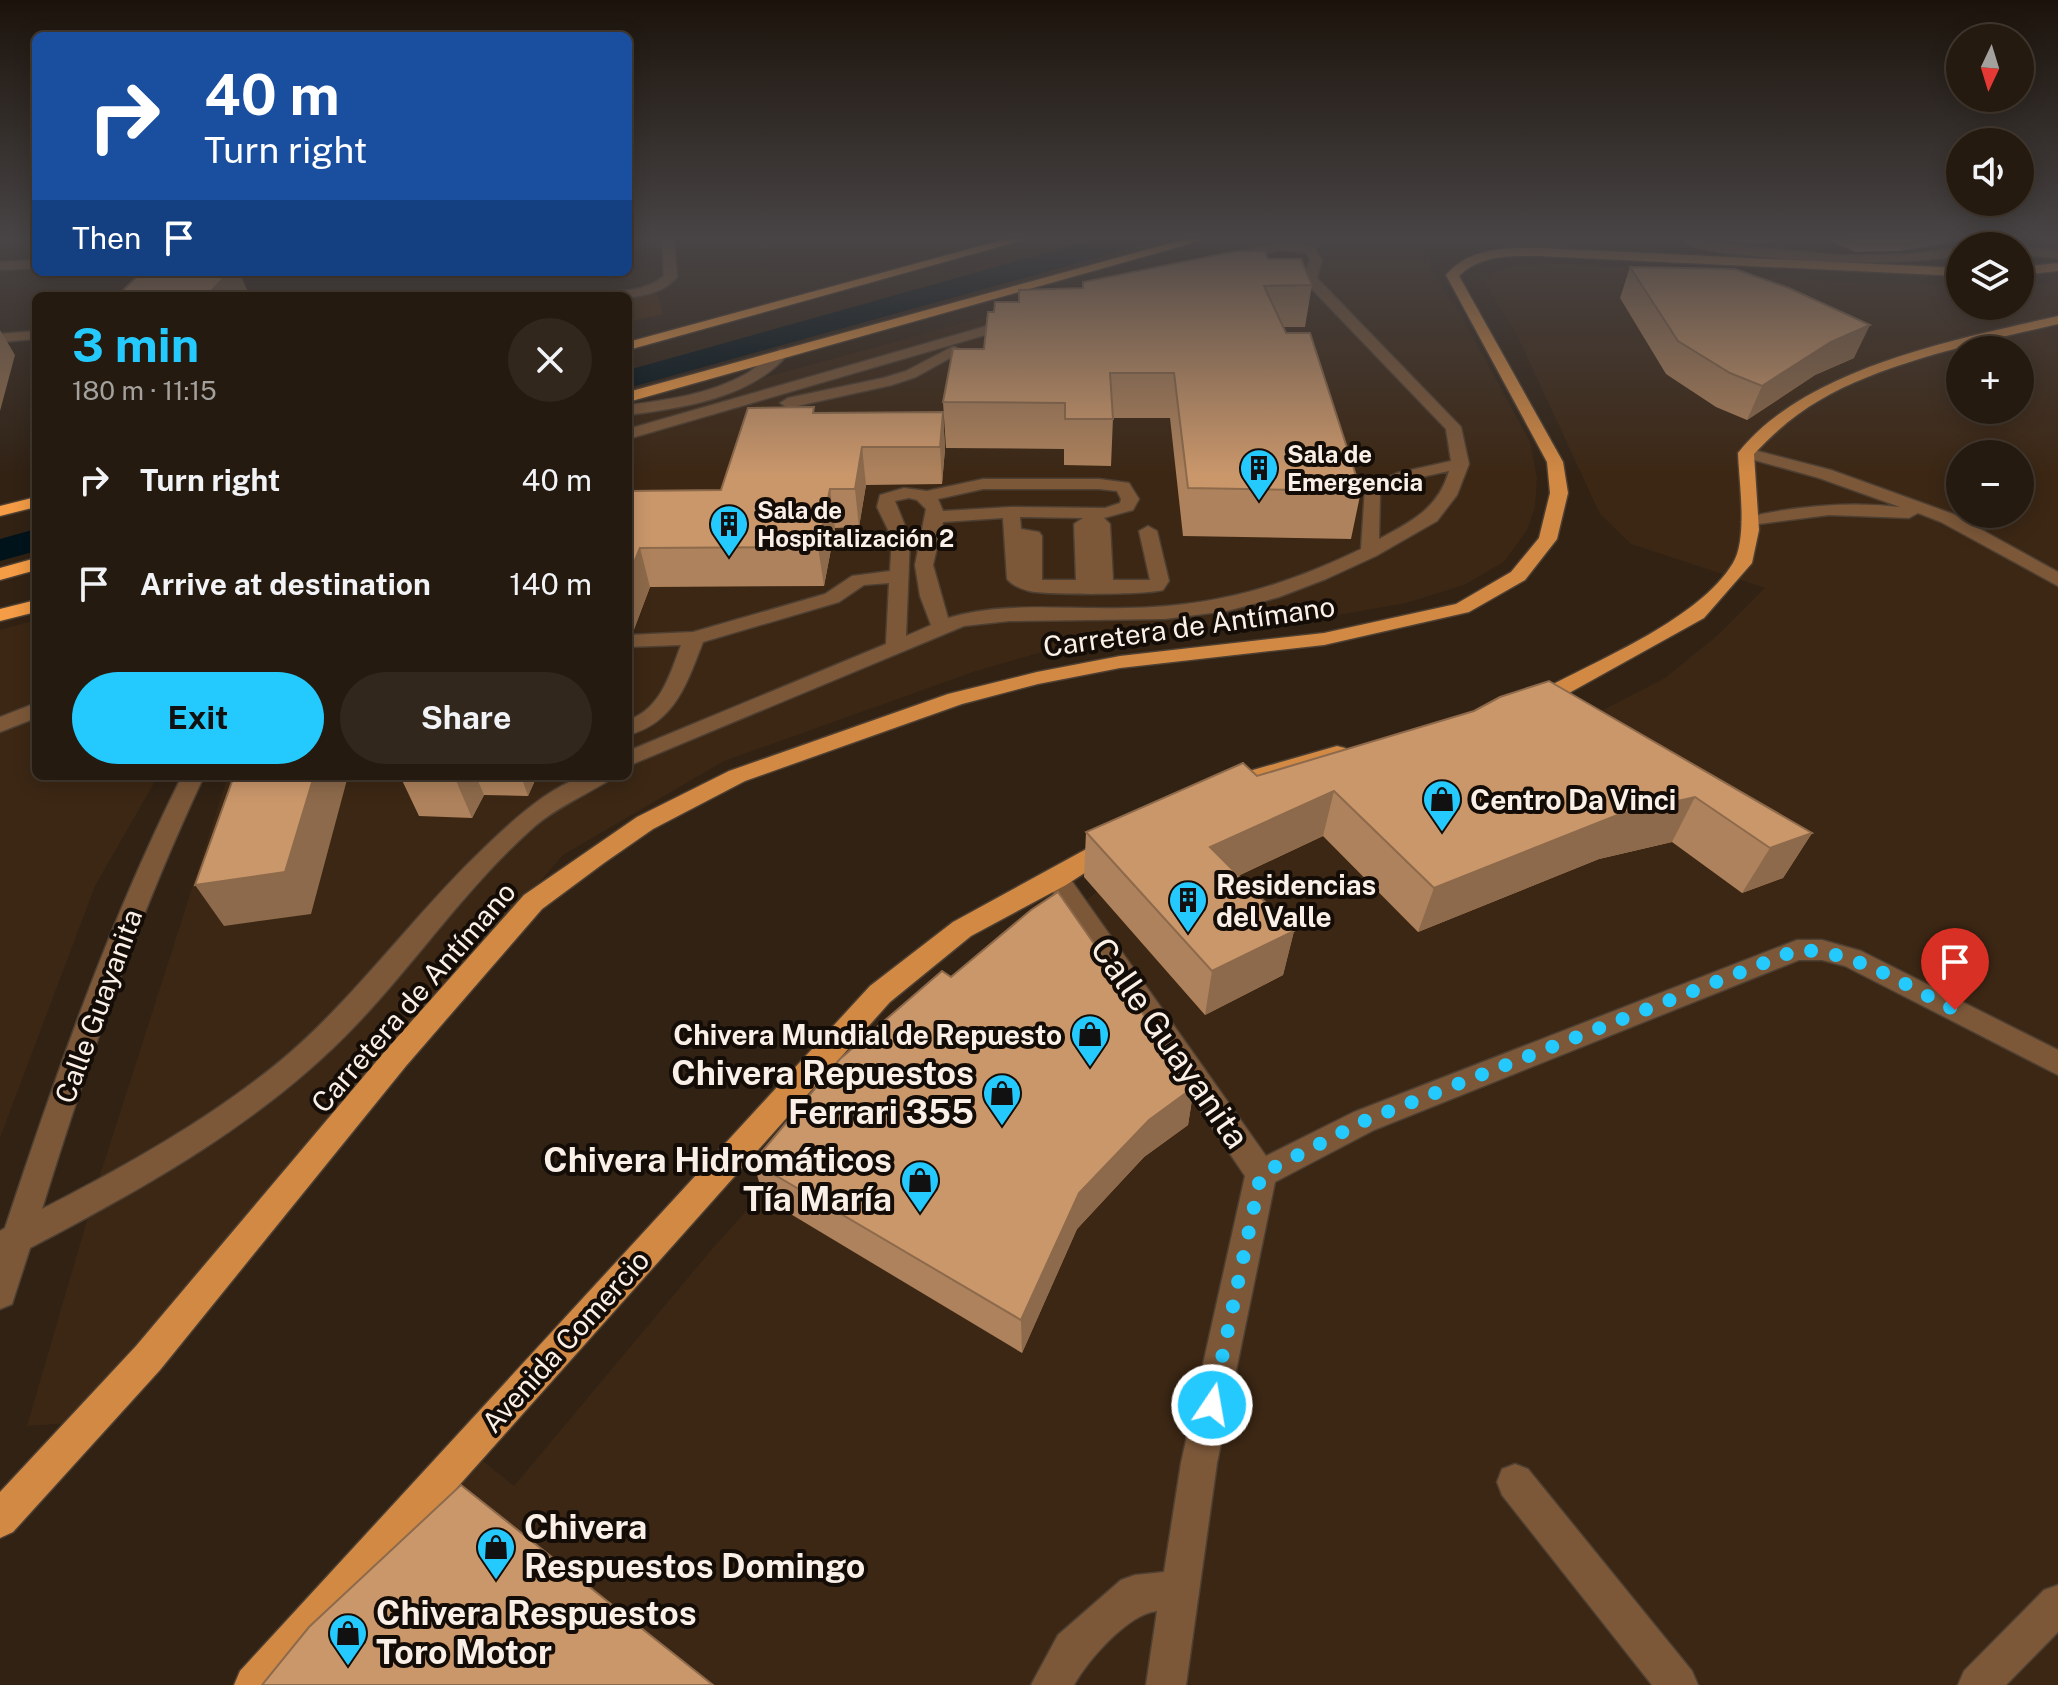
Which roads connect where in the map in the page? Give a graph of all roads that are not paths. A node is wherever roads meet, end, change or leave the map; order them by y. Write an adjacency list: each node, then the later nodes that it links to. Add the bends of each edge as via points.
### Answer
1 (732, 318): 8 (highway)
2 (912, 318): 9 (highway)
3 (1343, 318): 17 (street, via 1453,427 1461,442)
4 (1475, 318): 55 (main road, Carretera de Antímano, via 1555,462 1559,493 1548,539 1518,576 1462,608 1425,618 1324,639 1120,662 955,699 737,776 645,823 533,902 396,1058 148,1358)
5 (2058, 320): 16 (main road, via 1847,378 1797,406)
6 (32, 335): 7 (street)
7 (0, 338)
8 (632, 345)
9 (782, 353): 12 (highway); 13 (street, via 747,382)
10 (833, 375): 11 (street); 11 (street, via 1031,323 961,346 911,374); 14 (street)
11 (848, 390): 14 (street)
12 (632, 396)
13 (632, 410)
14 (660, 425): 15 (street)
15 (632, 433)
16 (1746, 453): 23 (street, via 1825,474); 25 (main road)
17 (1461, 464): 28 (street, via 1432,516); 28 (street, via 1429,469 1371,492)
18 (925, 497): 21 (street, via 983,484 1099,484 1123,487 1130,499 1127,506 1106,513); 22 (street); 31 (street, via 909,492 886,499 901,538)
19 (32, 503): 20 (highway)
20 (0, 511)
21 (1011, 512): 22 (street); 27 (street, via 1016,579 1033,586 1156,586 1160,581)
22 (936, 517): 35 (street, via 924,564)
23 (1946, 518)
24 (1946, 518): 25 (street, via 1850,507)
25 (1750, 522): 39 (main road, via 1743,563 1697,614 1553,693)
26 (1965, 528): 32 (street)
27 (1148, 531)
28 (1370, 552): 35 (street, via 1226,605 1183,611 983,615)
29 (32, 567): 30 (street)
30 (1, 574)
31 (901, 576): 36 (street, via 859,580 832,598); 38 (street)
32 (2058, 580)
33 (32, 607): 34 (highway)
34 (0, 615)
35 (941, 626): 38 (street)
36 (694, 638): 37 (street); 42 (street, via 665,708)
37 (632, 641)
38 (896, 645): 44 (street)
39 (1517, 703)
40 (32, 712): 41 (street)
41 (0, 725)
42 (632, 726)
43 (1351, 749): 47 (main road)
44 (632, 757)
45 (191, 780): 52 (street, Calle Guayanita, via 113,955)
46 (593, 780): 52 (street, via 529,818 448,897 347,1017 288,1071 116,1187)
47 (1209, 793)
48 (1134, 832): 49 (main road, Avenida Comercio)
49 (1057, 879): 51 (street, Calle Guayanita); 58 (main road, Avenida Comercio, via 962,929 880,994)
50 (2058, 1063): 51 (street, via 1852,958 1797,950 1364,1121)
51 (1261, 1174): 56 (street, Calle Guayanita, via 1199,1463)
52 (8, 1244): 53 (street, Calle Guayanita)
53 (0, 1293)
54 (1515, 1482): 61 (street)
55 (0, 1519)
56 (1179, 1590): 59 (street, via 1135,1594 1072,1649); 60 (street, Calle Guayanita)
57 (2058, 1604): 62 (street)
58 (254, 1685)
59 (1051, 1685)
60 (1166, 1685)
61 (1678, 1685)
62 (1978, 1685)

